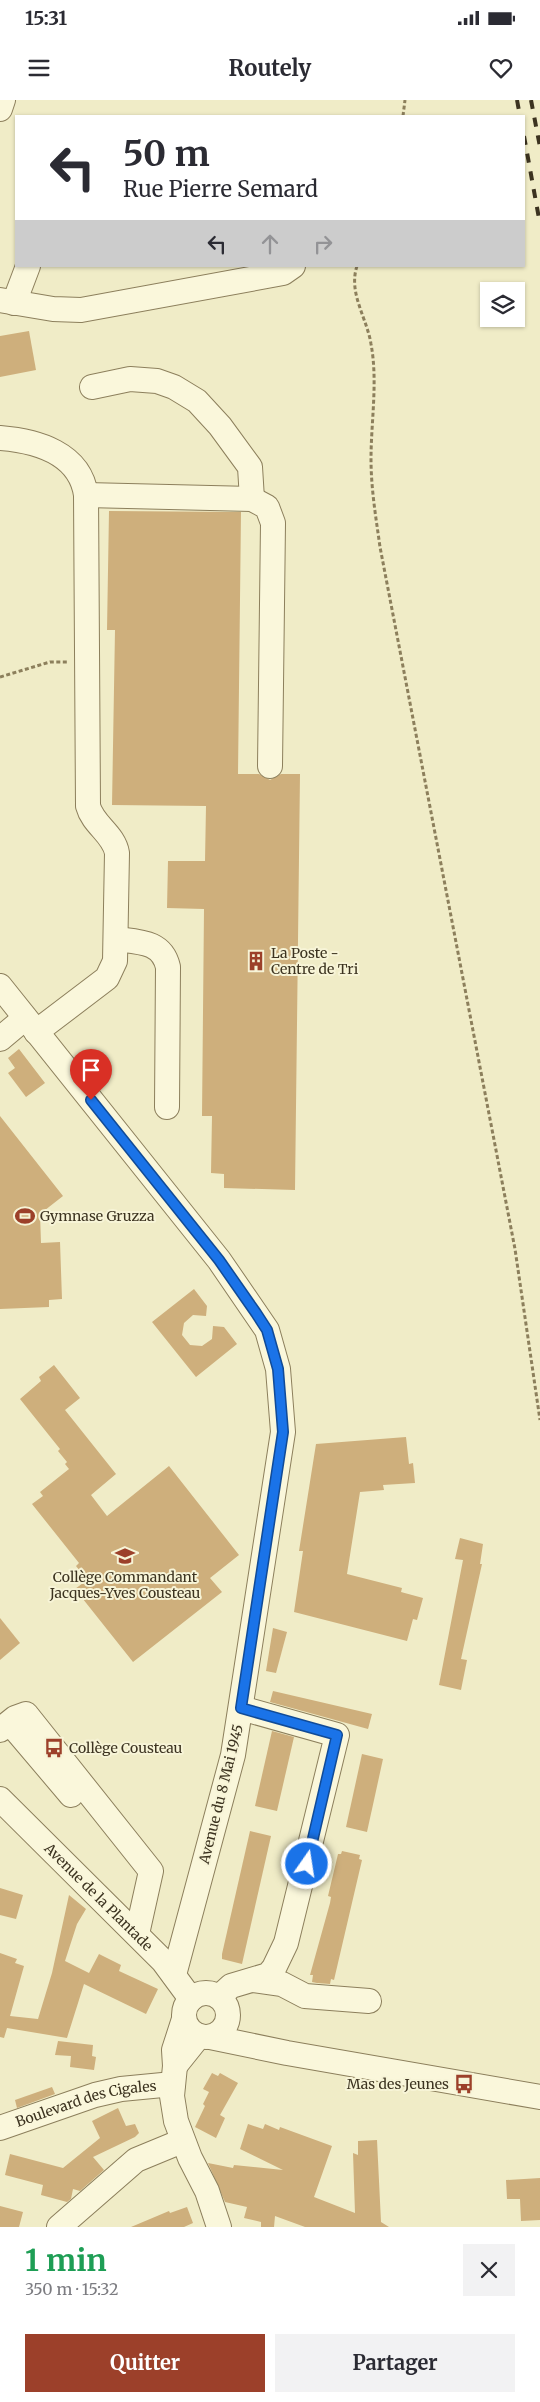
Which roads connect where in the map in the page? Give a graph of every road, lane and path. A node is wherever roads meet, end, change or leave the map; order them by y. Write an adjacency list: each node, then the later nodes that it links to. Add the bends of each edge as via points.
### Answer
1 (3, 100): 3 (street)
2 (404, 100): 4 (path)
3 (0, 110)
4 (403, 115)
5 (27, 267): 8 (street)
6 (292, 267): 8 (street, via 283,273 81,310)
7 (357, 267): 21 (path, via 354,288 371,344 374,368 371,461 380,547 515,1249)
8 (7, 302)
9 (92, 387): 12 (street, via 130,379 157,381 197,401 250,467)
10 (0, 438): 11 (street, via 48,447 76,468)
11 (86, 495): 12 (street); 13 (street)
12 (252, 499): 15 (street, via 267,507 274,523)
13 (87, 663): 14 (path, via 50,662); 16 (street, via 88,806 90,814 116,846)
14 (0, 677)
15 (270, 766)
16 (116, 939): 18 (street, via 115,961 107,978); 20 (street, via 153,945 166,956)
17 (0, 986): 18 (street, Avenue du 8 Mai 1945)
18 (31, 1025): 19 (street); 22 (street, Avenue du 8 Mai 1945, via 219,1260 267,1330 278,1369 283,1432)
19 (0, 1039)
20 (167, 1107)
21 (540, 1420)
22 (241, 1708): 26 (street, Avenue du 8 Mai 1945, via 233,1756); 27 (street, via 337,1735 286,1943 268,1975)
23 (5, 1726): 25 (street, via 26,1714 151,1871)
24 (0, 1799): 25 (street, Avenue de la Plantade)
25 (137, 1934): 26 (street, Avenue de la Plantade)
26 (174, 1975): 30 (street, Avenue de la Plantade)
27 (253, 1980): 28 (street, via 282,1984 305,1996); 29 (street, via 232,1986)
28 (370, 2001)
29 (224, 2006): 30 (street, via 225,2027); 30 (street, via 202,1994); 31 (street)
30 (196, 2023): 31 (street); 32 (street, via 174,2050)
31 (287, 2053): 33 (street)
32 (174, 2075): 34 (street, Boulevard des Cigales, via 96,2095); 35 (street, via 172,2096)
33 (540, 2097)
34 (0, 2128)
35 (186, 2149): 36 (street, via 136,2160); 37 (street, via 207,2191)
36 (59, 2227)
37 (219, 2227)

